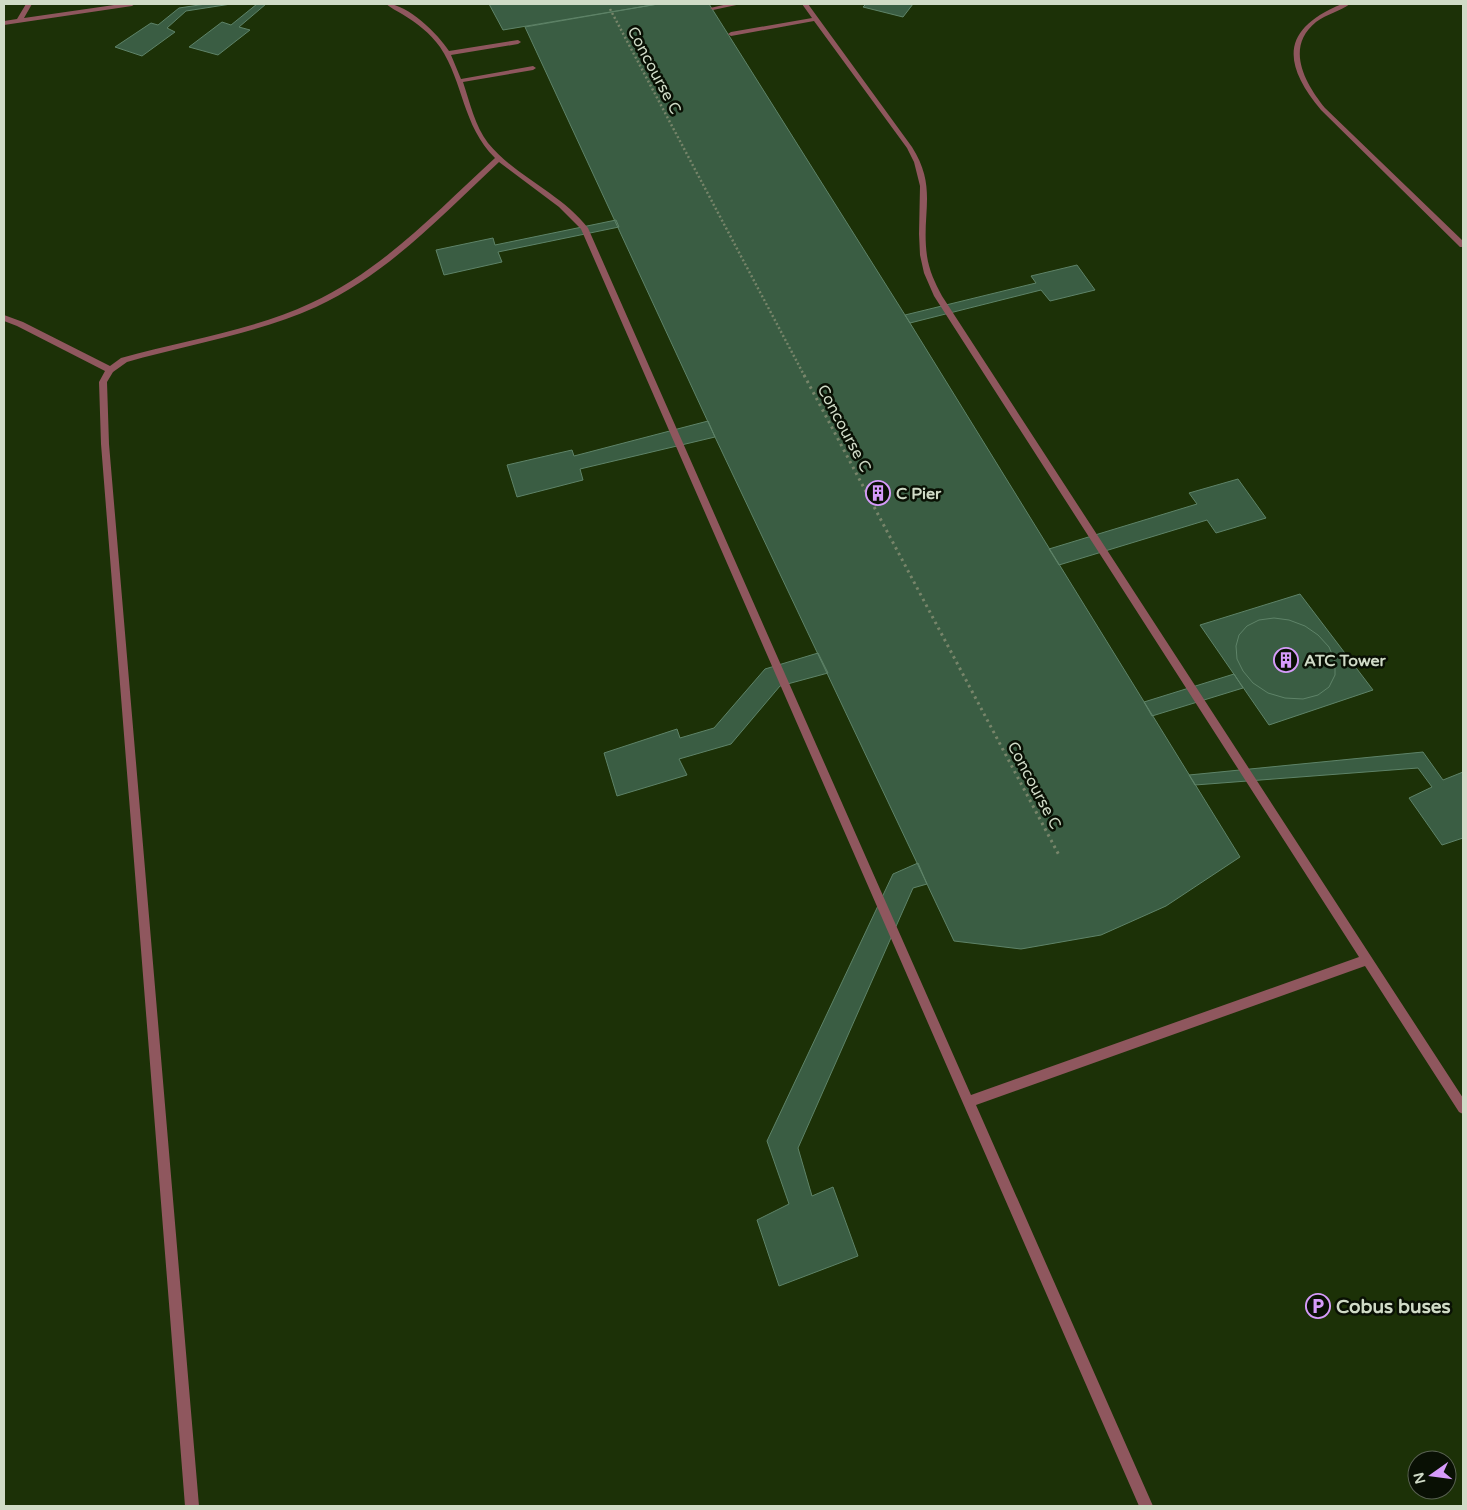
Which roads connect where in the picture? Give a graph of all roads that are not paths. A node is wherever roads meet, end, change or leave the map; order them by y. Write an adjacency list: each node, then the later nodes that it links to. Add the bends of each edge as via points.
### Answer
1 (29, 4): 11 (lane)
2 (76, 4): 9 (lane)
3 (132, 4): 9 (lane)
4 (389, 4): 15 (lane, via 413,16 433,32)
5 (738, 4): 8 (lane)
6 (805, 4): 10 (lane)
7 (1347, 4): 19 (lane, via 1326,13 1305,30 1296,47 1299,77 1313,99)
8 (714, 8)
9 (82, 12): 11 (lane)
10 (814, 19): 13 (lane); 22 (lane, via 910,148 922,171 925,183 925,264 938,296)
11 (19, 21): 12 (lane)
12 (4, 23)
13 (731, 34)
14 (518, 42): 15 (lane)
15 (449, 53): 17 (lane)
16 (533, 68): 17 (lane)
17 (460, 81): 18 (lane, via 471,119)
18 (499, 158): 21 (lane, via 388,260 340,292 283,318 142,354 124,360); 23 (lane, via 584,228)
19 (1463, 245)
20 (4, 318): 21 (lane)
21 (110, 370): 25 (lane, via 103,382 105,444)
22 (1367, 960): 23 (lane); 24 (lane)
23 (969, 1102): 26 (lane)
24 (1463, 1108)
25 (192, 1506)
26 (1146, 1506)

